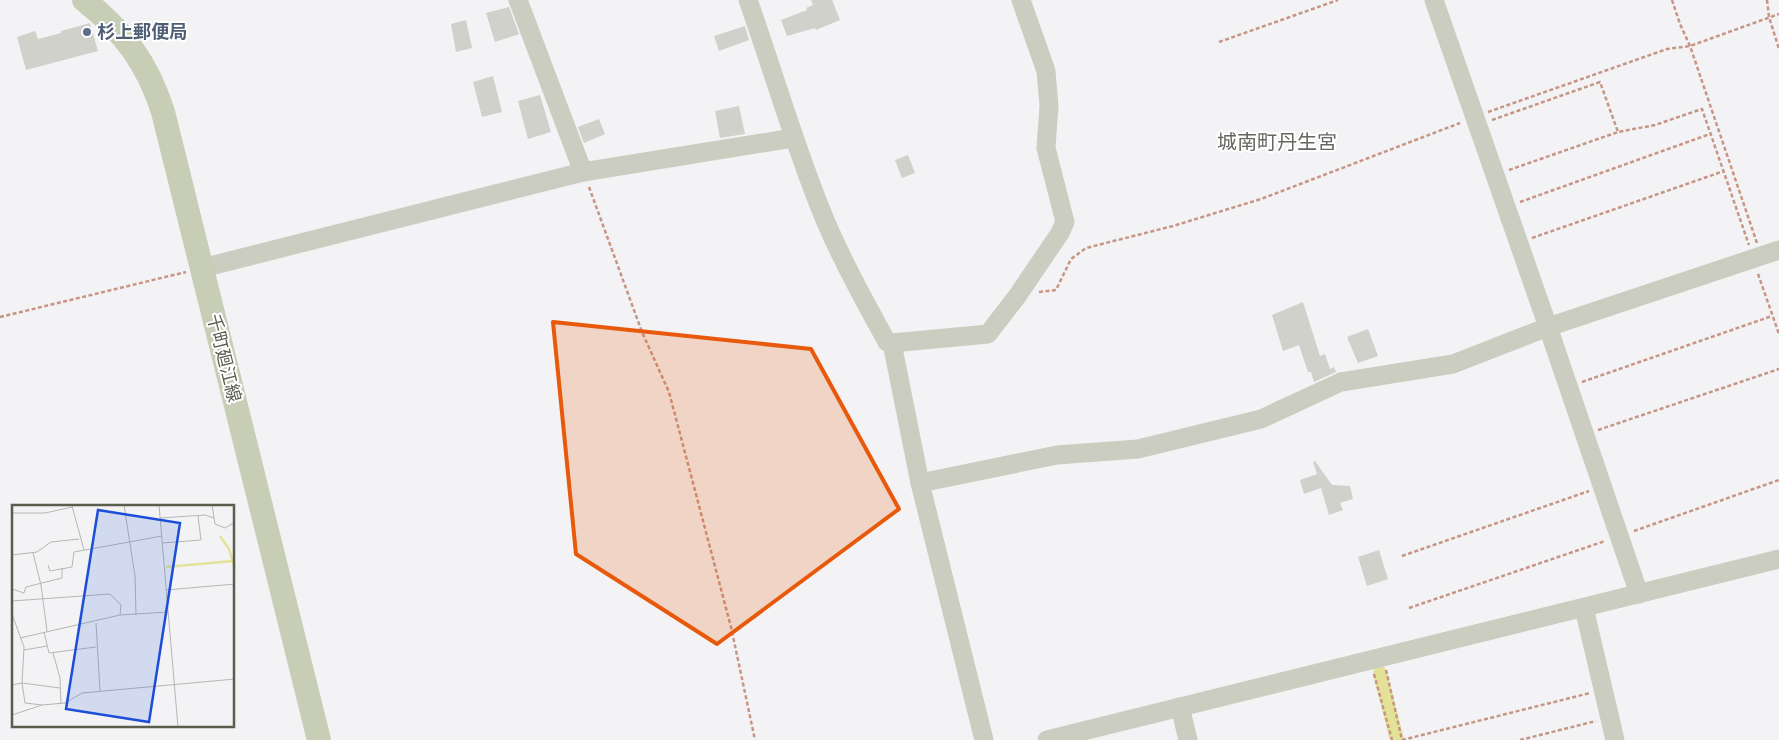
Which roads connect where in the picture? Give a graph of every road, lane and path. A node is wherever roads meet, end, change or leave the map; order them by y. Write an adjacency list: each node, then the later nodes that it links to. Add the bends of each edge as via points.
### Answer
1 (84, 0): 25 (main road, 千町廻江線, via 106,17 132,47 157,94)
2 (518, 0): 19 (street)
3 (748, 0): 17 (street)
4 (1021, 0): 26 (street, via 1046,71 1049,106 1046,148 1064,222)
5 (1338, 0): 11 (path)
6 (1434, 0): 14 (street)
7 (1672, 0): 12 (path)
8 (1767, 0): 10 (path)
9 (1779, 14): 10 (path)
10 (1769, 17): 12 (path); 13 (path)
11 (1219, 42)
12 (1690, 46): 14 (path, via 1667,50); 24 (path)
13 (1779, 49)
14 (1476, 121): 15 (path, via 1600,82); 20 (street); 26 (path, via 1261,200 1086,248 1072,258 1056,290)
15 (1618, 132): 16 (path, via 1655,125 1702,109); 20 (path)
16 (1710, 134): 18 (path); 21 (path)
17 (793, 138): 19 (street); 31 (street, via 842,258 887,342)
18 (1724, 171): 22 (path); 24 (path)
19 (583, 172): 25 (street); 50 (path, via 642,332 669,392 730,627)
20 (1495, 175): 21 (street)
21 (1506, 207): 22 (street)
22 (1519, 243): 29 (street)
23 (1779, 250): 24 (street)
24 (1757, 260): 27 (path); 29 (street)
25 (202, 268): 28 (path); 49 (main road, 千町廻江線)
26 (1018, 295): 31 (street, via 988,334)
27 (1772, 316): 30 (path); 33 (path)
28 (0, 317)
29 (1548, 327): 33 (street); 36 (street, via 1453,364 1341,382 1261,419 1138,449 1057,455)
30 (1779, 334)
31 (892, 343): 36 (street)
32 (1779, 369): 34 (path)
33 (1568, 387): 34 (street)
34 (1584, 434): 37 (street)
35 (1779, 480): 38 (path)
36 (920, 483): 51 (street)
37 (1602, 486): 38 (street); 39 (path)
38 (1619, 536): 41 (street); 42 (path)
39 (1402, 556)
40 (1779, 559): 41 (street)
41 (1639, 594): 43 (street)
42 (1409, 608)
43 (1584, 608): 46 (street); 47 (street)
44 (1386, 669): 55 (path)
45 (1374, 672): 54 (path)
46 (1603, 690): 48 (street); 55 (path)
47 (1180, 707): 52 (street); 53 (street)
48 (1610, 717): 56 (path); 57 (street)
49 (318, 740)
50 (755, 740)
51 (984, 740)
52 (1047, 740)
53 (1188, 740)
54 (1392, 740)
55 (1402, 740)
56 (1520, 740)
57 (1615, 740)

